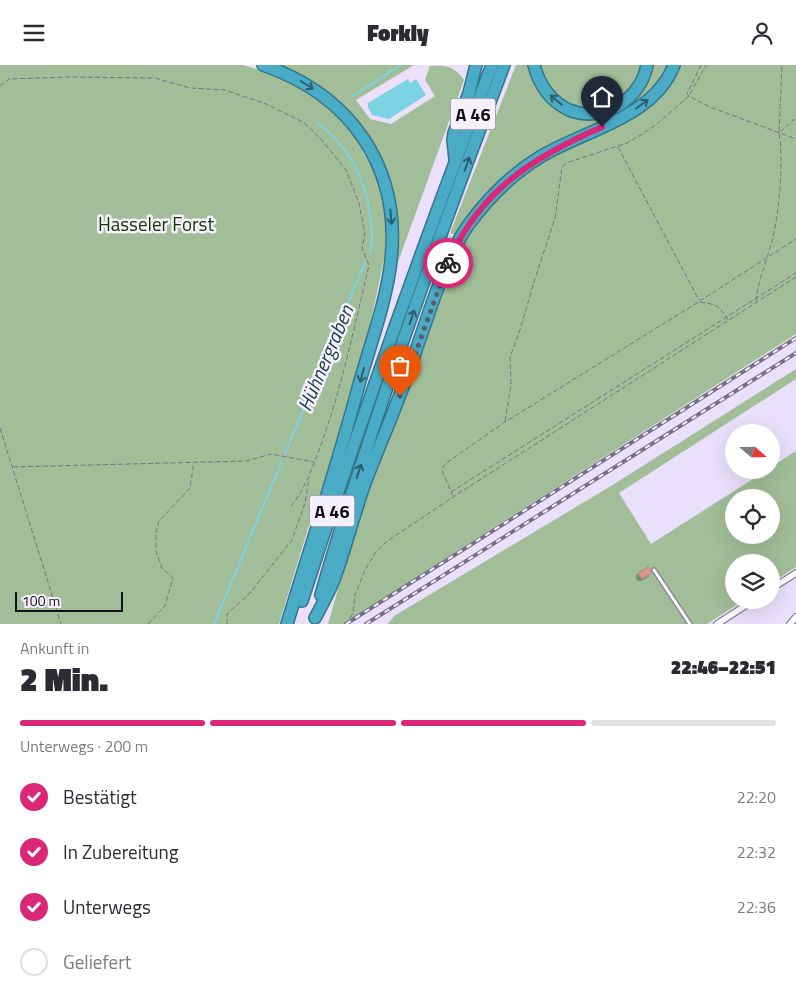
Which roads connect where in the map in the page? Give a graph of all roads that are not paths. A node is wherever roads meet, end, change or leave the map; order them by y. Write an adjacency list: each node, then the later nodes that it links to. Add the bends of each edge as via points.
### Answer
1 (263, 65): 15 (highway, one-way to 15, via 294,77 318,92 366,141 379,166 391,213 391,261 381,305 343,445)
2 (476, 65): 8 (highway, via 454,133)
3 (492, 65): 8 (highway, A 46)
4 (504, 65): 14 (highway, A 46, one-way to 4, via 389,381)
5 (534, 65): 6 (highway, one-way to 5, via 642,82 631,97 617,107 590,113 569,109 556,101 538,79)
6 (647, 65)
7 (674, 65): 14 (highway, one-way to 7, via 335,579 361,494 446,269 468,226 490,198 522,169 643,105 660,89)
8 (455, 162): 16 (highway, A 46)
9 (654, 570): 17 (lane)
10 (796, 573): 11 (street)
11 (780, 583)
12 (740, 609): 18 (street)
13 (796, 617): 19 (street)
14 (314, 621)
15 (287, 624)
16 (295, 624)
17 (690, 624)
18 (717, 624)
19 (790, 624)

